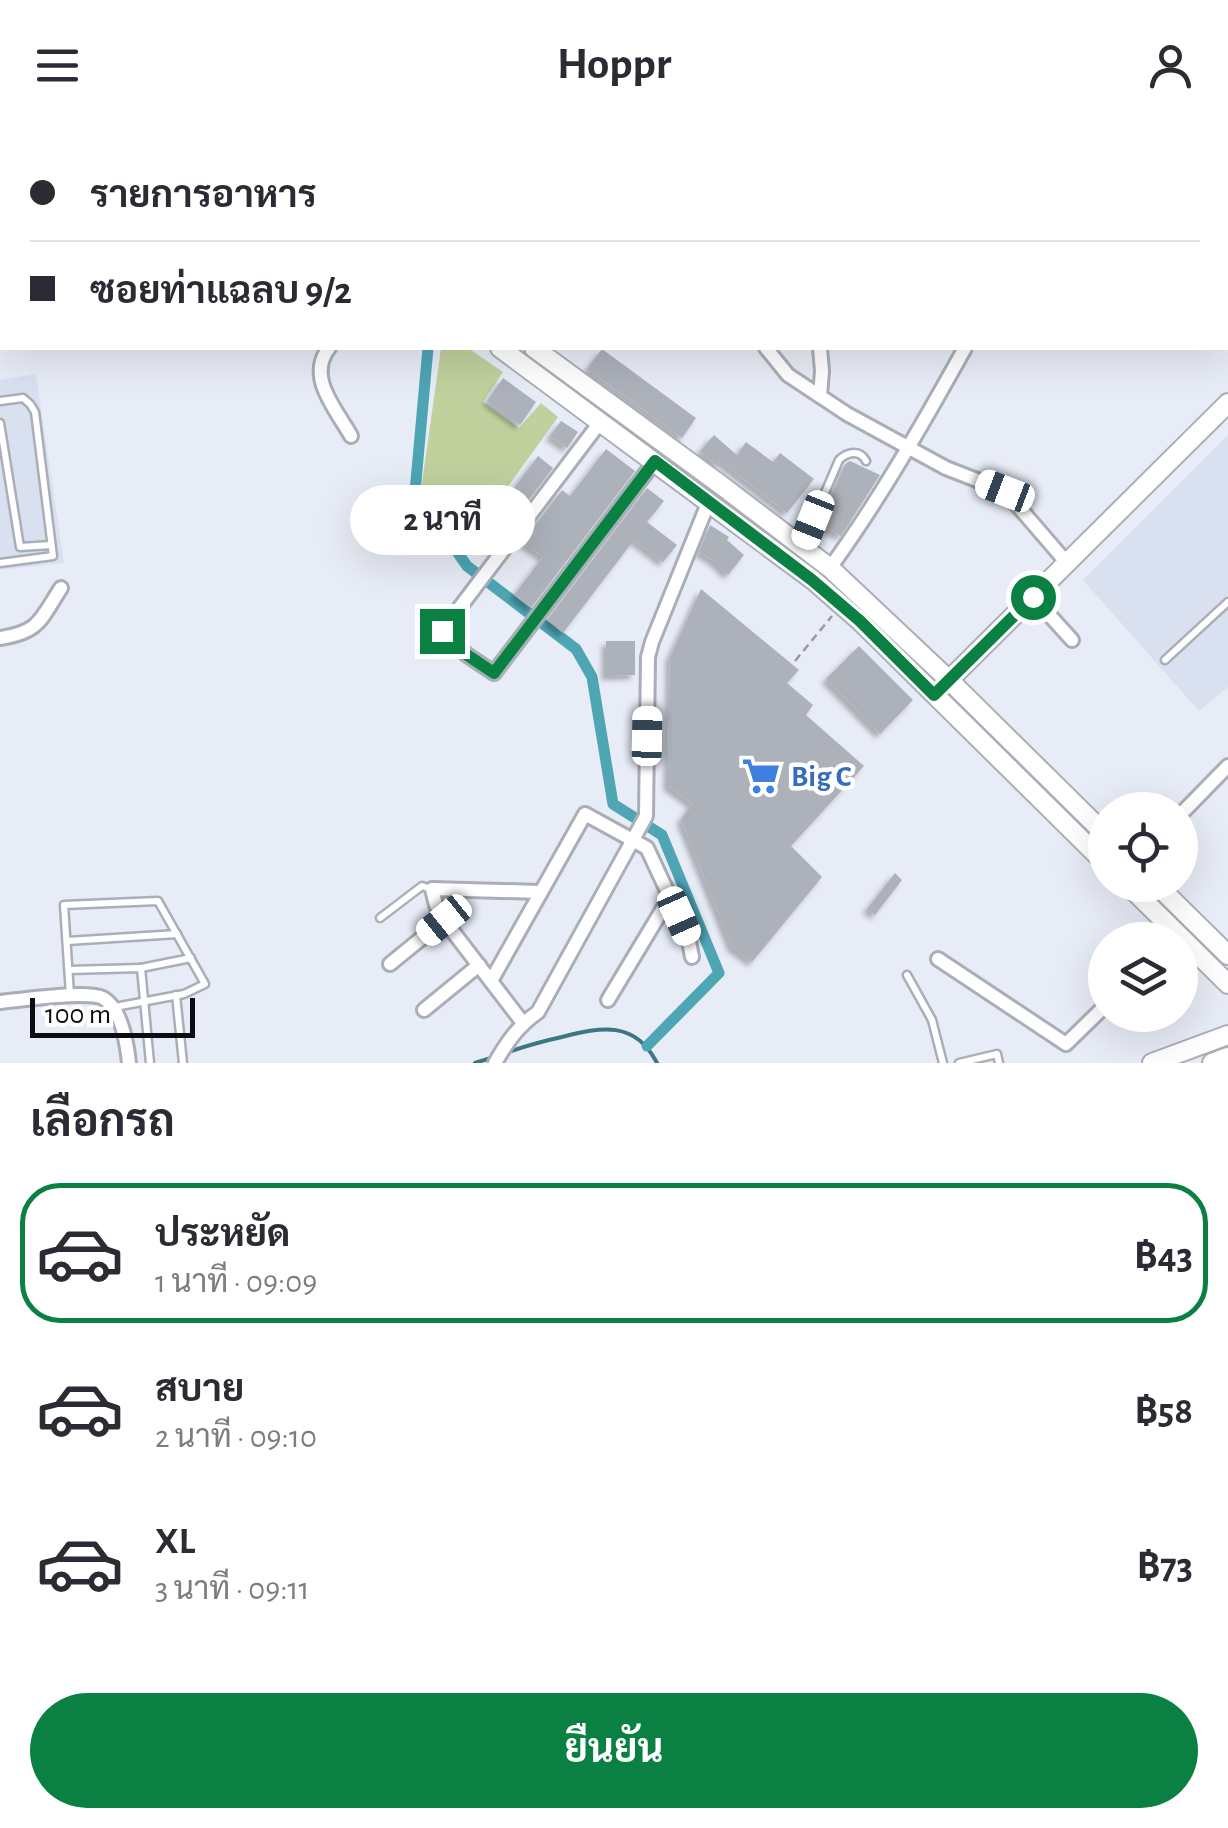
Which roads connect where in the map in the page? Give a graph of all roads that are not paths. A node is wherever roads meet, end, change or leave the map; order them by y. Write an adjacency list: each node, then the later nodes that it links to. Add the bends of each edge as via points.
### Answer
1 (328, 350): 12 (street, via 321,380)
2 (503, 350): 10 (main road)
3 (537, 350): 16 (main road)
4 (768, 350): 7 (street, via 788,375)
5 (820, 350): 7 (street)
6 (964, 350): 13 (street)
7 (820, 396): 13 (street)
8 (0, 402): 18 (lane, via 23,398 35,412)
9 (1228, 402): 20 (main road)
10 (601, 421): 14 (main road); 14 (street, via 442,631 467,655 494,673)
11 (0, 423): 18 (lane, via 20,547)
12 (352, 436)
13 (910, 448): 20 (street, via 1005,491); 22 (street)
14 (655, 461): 17 (main road)
15 (866, 462): 19 (lane, via 852,453 839,460)
16 (721, 485): 17 (main road); 19 (main road)
17 (709, 501): 30 (main road, via 841,604); 34 (street, via 648,657 646,816)
18 (52, 545): 21 (lane, via 53,556)
19 (802, 547): 22 (main road)
20 (1068, 563): 24 (main road)
21 (0, 564)
22 (830, 568): 29 (main road)
23 (61, 588): 26 (street, via 35,628)
24 (1033, 597): 27 (street); 29 (main road)
25 (1228, 602): 28 (lane)
26 (0, 638)
27 (1072, 640)
28 (1165, 660)
29 (949, 680): 30 (main road); 33 (main road)
30 (934, 695): 35 (main road)
31 (1228, 766): 32 (street)
32 (1198, 796)
33 (1088, 817)
34 (637, 835): 37 (street, via 585,814); 38 (street); 65 (street, via 538,1012)
35 (1088, 846)
36 (432, 889): 37 (street); 41 (lane, via 422,886); 42 (street)
37 (541, 892): 56 (street)
38 (670, 896): 47 (street); 60 (street)
39 (1142, 902): 43 (main road)
40 (1174, 902): 46 (main road)
41 (380, 918)
42 (444, 920): 51 (street); 52 (street)
43 (1158, 922)
44 (177, 934): 45 (lane); 45 (lane, via 158,902 64,905); 48 (lane)
45 (67, 941): 54 (lane)
46 (1228, 955)
47 (692, 957)
48 (191, 958): 53 (lane); 58 (lane, via 205,984)
49 (938, 959): 66 (street, via 1066,1044)
50 (1198, 960): 57 (main road)
51 (390, 964)
52 (478, 965): 56 (street); 64 (street)
53 (141, 968): 54 (lane); 62 (lane)
54 (69, 970): 59 (lane)
55 (907, 974): 73 (lane, via 932,1020)
56 (491, 981): 65 (street)
57 (1228, 984)
58 (176, 995): 62 (lane); 71 (lane)
59 (70, 996): 61 (street); 63 (street, via 89,994)
60 (608, 1000)
61 (0, 1002)
62 (144, 1002): 63 (lane); 70 (lane)
63 (112, 1008): 69 (street)
64 (424, 1010)
65 (523, 1023): 72 (street)
66 (1088, 1023)
67 (1228, 1035): 76 (main road)
68 (1228, 1057): 77 (main road)
69 (129, 1063)
70 (150, 1063)
71 (183, 1063)
72 (495, 1063)
73 (942, 1063)
74 (959, 1063): 75 (lane, via 996,1054)
75 (1000, 1063)
76 (1152, 1063)
77 (1212, 1063)

